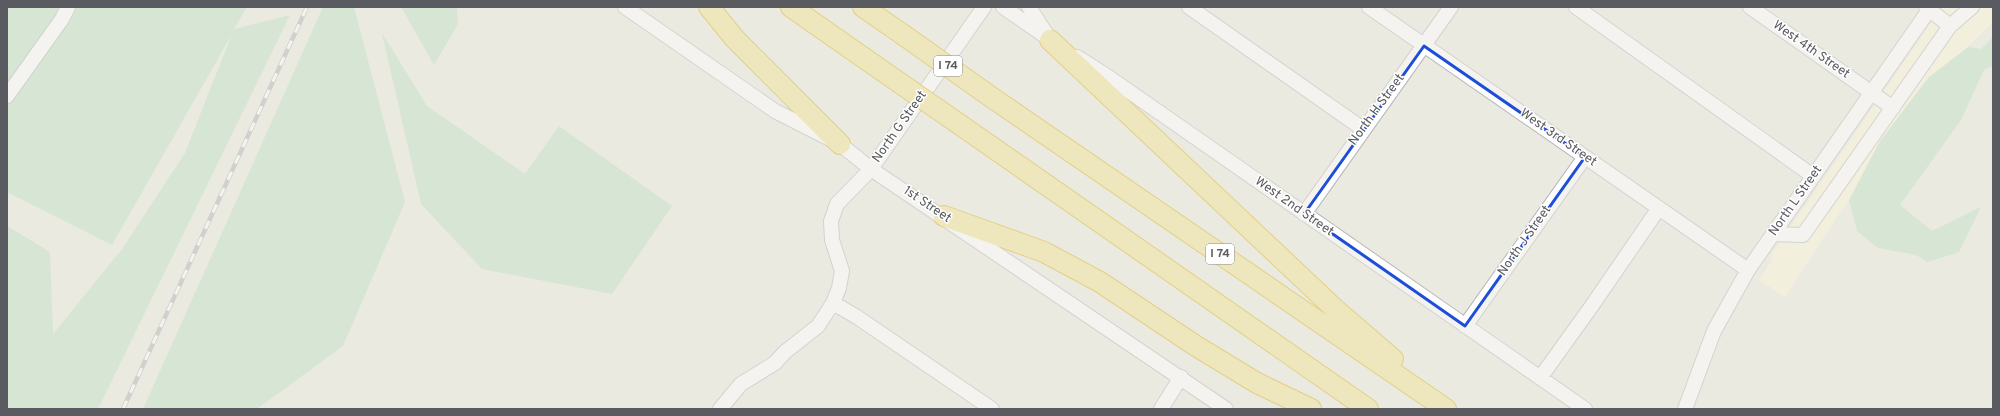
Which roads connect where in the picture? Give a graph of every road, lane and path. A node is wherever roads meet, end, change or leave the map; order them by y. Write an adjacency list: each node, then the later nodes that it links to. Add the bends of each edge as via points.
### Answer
1 (68, 7): 20 (street)
2 (625, 7): 23 (street, 1st Street, via 775,111)
3 (709, 7): 23 (highway, via 735,39)
4 (791, 7): 41 (highway, bridge)
5 (864, 7): 42 (highway, I 74, bridge)
6 (984, 7): 25 (street, North G Street)
7 (1003, 7): 17 (street, West 2nd Street)
8 (1029, 7): 17 (street)
9 (1189, 7): 22 (street)
10 (1369, 7): 18 (street, West 3rd Street)
11 (1451, 7): 18 (street, North H Street)
12 (1576, 7): 26 (street)
13 (1750, 7): 19 (street, West 4th Street)
14 (1972, 7): 16 (street)
15 (1929, 8): 16 (street); 19 (street, North L Street)
16 (1950, 26): 21 (street)
17 (1050, 40): 28 (street, West 2nd Street, via 1110,78); 43 (highway, via 1335,309)
18 (1424, 46): 22 (street, North H Street); 24 (street, West 3rd Street)
19 (1871, 92): 21 (street, West 4th Street); 26 (street, North L Street)
20 (7, 96)
21 (1893, 108): 30 (street, via 1803,235)
22 (1363, 129): 28 (street, North H Street)
23 (840, 144): 25 (street, 1st Street)
24 (1585, 157): 27 (street, West 3rd Street); 33 (street, North J Street)
25 (871, 168): 29 (street, 1st Street); 32 (street, North G Street, via 837,204 831,221 832,240 842,271 839,288)
26 (1813, 176): 30 (street, North L Street)
27 (1659, 208): 31 (street, West 3rd Street); 35 (street)
28 (1304, 214): 33 (street, West 2nd Street)
29 (944, 216): 34 (street, 1st Street); 40 (highway, via 1044,252 1100,282 1257,383)
30 (1773, 234): 31 (street, North L Street)
31 (1748, 270): 45 (street, North L Street, via 1714,331)
32 (832, 303): 36 (street, North G Street, via 818,326 775,363 741,384); 37 (street, via 857,317)
33 (1465, 326): 35 (street, West 2nd Street)
34 (1181, 377): 38 (street); 39 (street, 1st Street)
35 (1540, 378): 44 (street, West 2nd Street)
36 (720, 409)
37 (992, 409)
38 (1161, 409)
39 (1226, 409)
40 (1312, 409)
41 (1368, 409)
42 (1446, 409)
43 (1451, 409)
44 (1585, 409)
45 (1685, 409)

